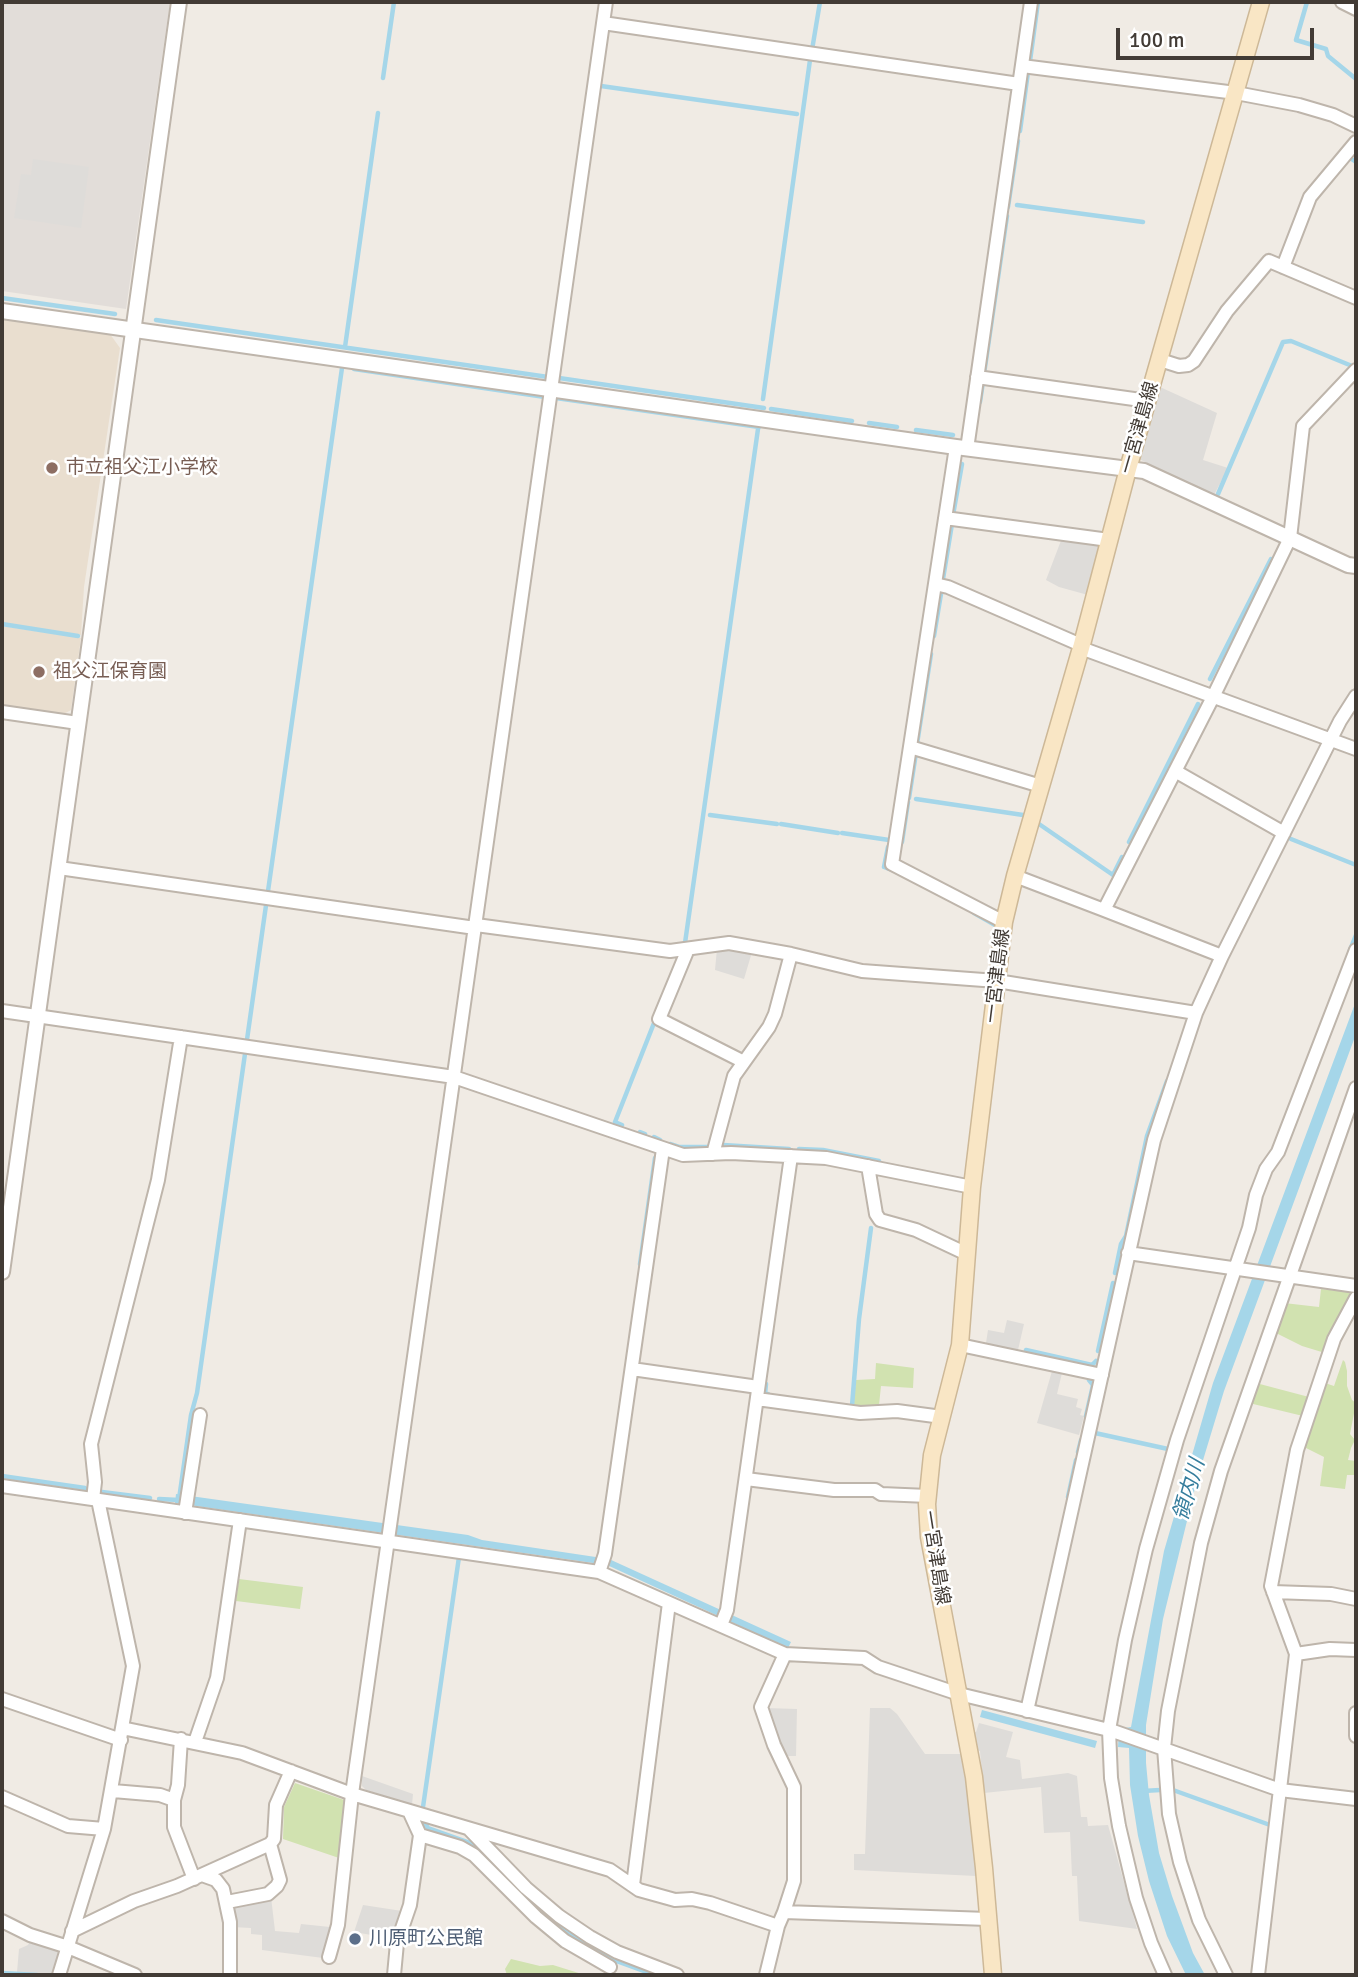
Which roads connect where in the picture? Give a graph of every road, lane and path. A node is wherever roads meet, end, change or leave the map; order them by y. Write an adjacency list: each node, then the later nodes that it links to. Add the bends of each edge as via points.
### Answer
1 (179, 2): 16 (street)
2 (606, 2): 7 (street)
3 (1031, 2): 8 (street)
4 (1261, 2): 10 (main road, 一宮津島線)
5 (1342, 2): 6 (street)
6 (1356, 9)
7 (603, 23): 9 (street); 20 (street)
8 (1022, 66): 9 (street); 10 (street)
9 (1019, 84): 19 (street)
10 (1236, 93): 11 (street, via 1300,105); 17 (main road, 一宮津島線)
11 (1356, 126)
12 (1356, 142): 13 (street, via 1310,197)
13 (1283, 267): 14 (street); 17 (street, via 1269,261 1227,311 1194,361 1179,366)
14 (1356, 298)
15 (2, 311): 16 (street)
16 (132, 329): 20 (street); 33 (street)
17 (1160, 360): 21 (main road, 一宮津島線)
18 (1356, 370): 25 (street, via 1303,426)
19 (977, 377): 21 (street); 22 (street)
20 (551, 390): 22 (street); 44 (street)
21 (1148, 401): 23 (main road, 一宮津島線)
22 (961, 448): 23 (street); 24 (street)
23 (1128, 469): 25 (street, via 1144,471); 26 (main road, 一宮津島線)
24 (945, 518): 26 (street); 28 (street)
25 (1290, 538): 27 (street); 31 (street)
26 (1109, 540): 29 (main road, 一宮津島線)
27 (1356, 566)
28 (935, 584): 29 (street); 35 (street)
29 (1081, 647): 31 (street); 38 (main road, 一宮津島線)
30 (1356, 696): 34 (street)
31 (1213, 697): 34 (street); 37 (street)
32 (2, 712): 33 (street)
33 (78, 723): 40 (street)
34 (1331, 741): 36 (street); 39 (street)
35 (910, 747): 38 (street); 43 (street, via 892,864)
36 (1356, 749)
37 (1175, 771): 39 (street); 42 (street)
38 (1041, 786): 41 (main road, 一宮津島線)
39 (1284, 833): 48 (street)
40 (58, 868): 44 (street); 52 (street)
41 (1015, 876): 42 (street); 43 (main road, 一宮津島線)
42 (1104, 910): 48 (street)
43 (1004, 922): 49 (main road, 一宮津島線)
44 (475, 927): 45 (street, via 670,951); 55 (street)
45 (688, 949): 47 (street, via 729,943); 54 (street, via 659,1019)
46 (1356, 950): 64 (street, via 1278,1152 1262,1177)
47 (791, 954): 49 (street, via 862,971); 54 (street, via 775,1014)
48 (1222, 956): 51 (street)
49 (997, 981): 51 (street); 61 (main road, 一宮津島線)
50 (2, 1011): 52 (street)
51 (1196, 1013): 62 (street, via 1154,1140)
52 (38, 1016): 53 (street); 65 (street)
53 (181, 1037): 55 (street); 78 (street, via 153,1202 91,1444)
54 (744, 1062): 58 (street, via 734,1076)
55 (454, 1077): 57 (street); 81 (street)
56 (1356, 1088): 66 (street)
57 (663, 1149): 58 (street, via 683,1155); 70 (street)
58 (713, 1154): 59 (street)
59 (791, 1156): 60 (street); 72 (street)
60 (868, 1166): 61 (street); 63 (street, via 880,1220 916,1230)
61 (972, 1187): 63 (main road, 一宮津島線)
62 (1128, 1253): 64 (street); 71 (street)
63 (967, 1254): 69 (main road, 一宮津島線)
64 (1237, 1268): 66 (street); 95 (street, via 1177,1440 1146,1549)
65 (2, 1269)
66 (1286, 1275): 67 (street); 100 (street, via 1220,1471 1183,1626)
67 (1356, 1286)
68 (1356, 1298): 83 (street, via 1334,1339 1297,1450)
69 (960, 1345): 71 (street); 74 (main road, 一宮津島線)
70 (632, 1369): 72 (street); 82 (street)
71 (1102, 1375): 92 (street)
72 (758, 1393): 74 (street, via 860,1413 897,1411); 75 (street)
73 (200, 1415): 79 (street)
74 (942, 1417): 77 (main road, 一宮津島線)
75 (746, 1479): 77 (street); 86 (street)
76 (2, 1486): 78 (street)
77 (928, 1496): 90 (main road, 一宮津島線, via 929,1537)
78 (95, 1500): 79 (street); 96 (street, via 133,1657)
79 (186, 1505): 80 (street)
80 (240, 1520): 81 (street); 99 (street, via 217,1678)
81 (390, 1534): 82 (street); 104 (street)
82 (602, 1565): 85 (street)
83 (1273, 1592): 84 (street); 89 (street)
84 (1356, 1599)
85 (669, 1603): 86 (street); 114 (street)
86 (723, 1619): 88 (street)
87 (1356, 1650): 89 (street)
88 (785, 1654): 90 (street, via 864,1658); 116 (street, via 761,1707 794,1787 794,1881)
89 (1296, 1654): 102 (street)
90 (959, 1694): 92 (street); 117 (main road, 一宮津島線, via 974,1777)
91 (2, 1699): 96 (street)
92 (1027, 1711): 95 (street)
93 (1356, 1713): 94 (street)
94 (1356, 1725): 97 (street)
95 (1111, 1731): 100 (street); 131 (street, via 1111,1778 1119,1826 1136,1898)
96 (121, 1734): 98 (street); 103 (street)
97 (1356, 1737)
98 (181, 1739): 99 (street); 107 (street)
99 (195, 1742): 101 (street)
100 (1162, 1747): 102 (street); 132 (street, via 1180,1862 1199,1920)
101 (291, 1771): 104 (street); 112 (street, via 276,1805)
102 (1280, 1790): 106 (street); 133 (street)
103 (113, 1791): 107 (street); 109 (street)
104 (352, 1794): 108 (street); 122 (street, via 338,1925)
105 (2, 1797): 109 (street, via 68,1826)
106 (1356, 1799)
107 (174, 1800): 113 (street, via 174,1827)
108 (410, 1811): 110 (street); 111 (street)
109 (104, 1829): 120 (street)
110 (469, 1829): 114 (street, via 610,1870); 123 (street, via 526,1888)
111 (420, 1835): 123 (street, via 474,1855 565,1941); 127 (street)
112 (270, 1844): 113 (street); 115 (street, via 277,1886 268,1894)
113 (198, 1877): 115 (street, via 216,1880); 120 (street)
114 (633, 1885): 119 (street, via 675,1900 710,1903)
115 (226, 1902): 126 (street)
116 (784, 1912): 117 (street); 119 (street)
117 (988, 1919): 130 (main road, 一宮津島線)
118 (2, 1921): 121 (street)
119 (778, 1926): 129 (street)
120 (72, 1931): 121 (street)
121 (68, 1947): 124 (street); 125 (street)
122 (329, 1957)
123 (611, 1962): 128 (street)
124 (59, 1975)
125 (135, 1975)
126 (230, 1975)
127 (394, 1975)
128 (677, 1975)
129 (766, 1975)
130 (993, 1975)
131 (1165, 1975)
132 (1226, 1975)
133 (1258, 1975)

